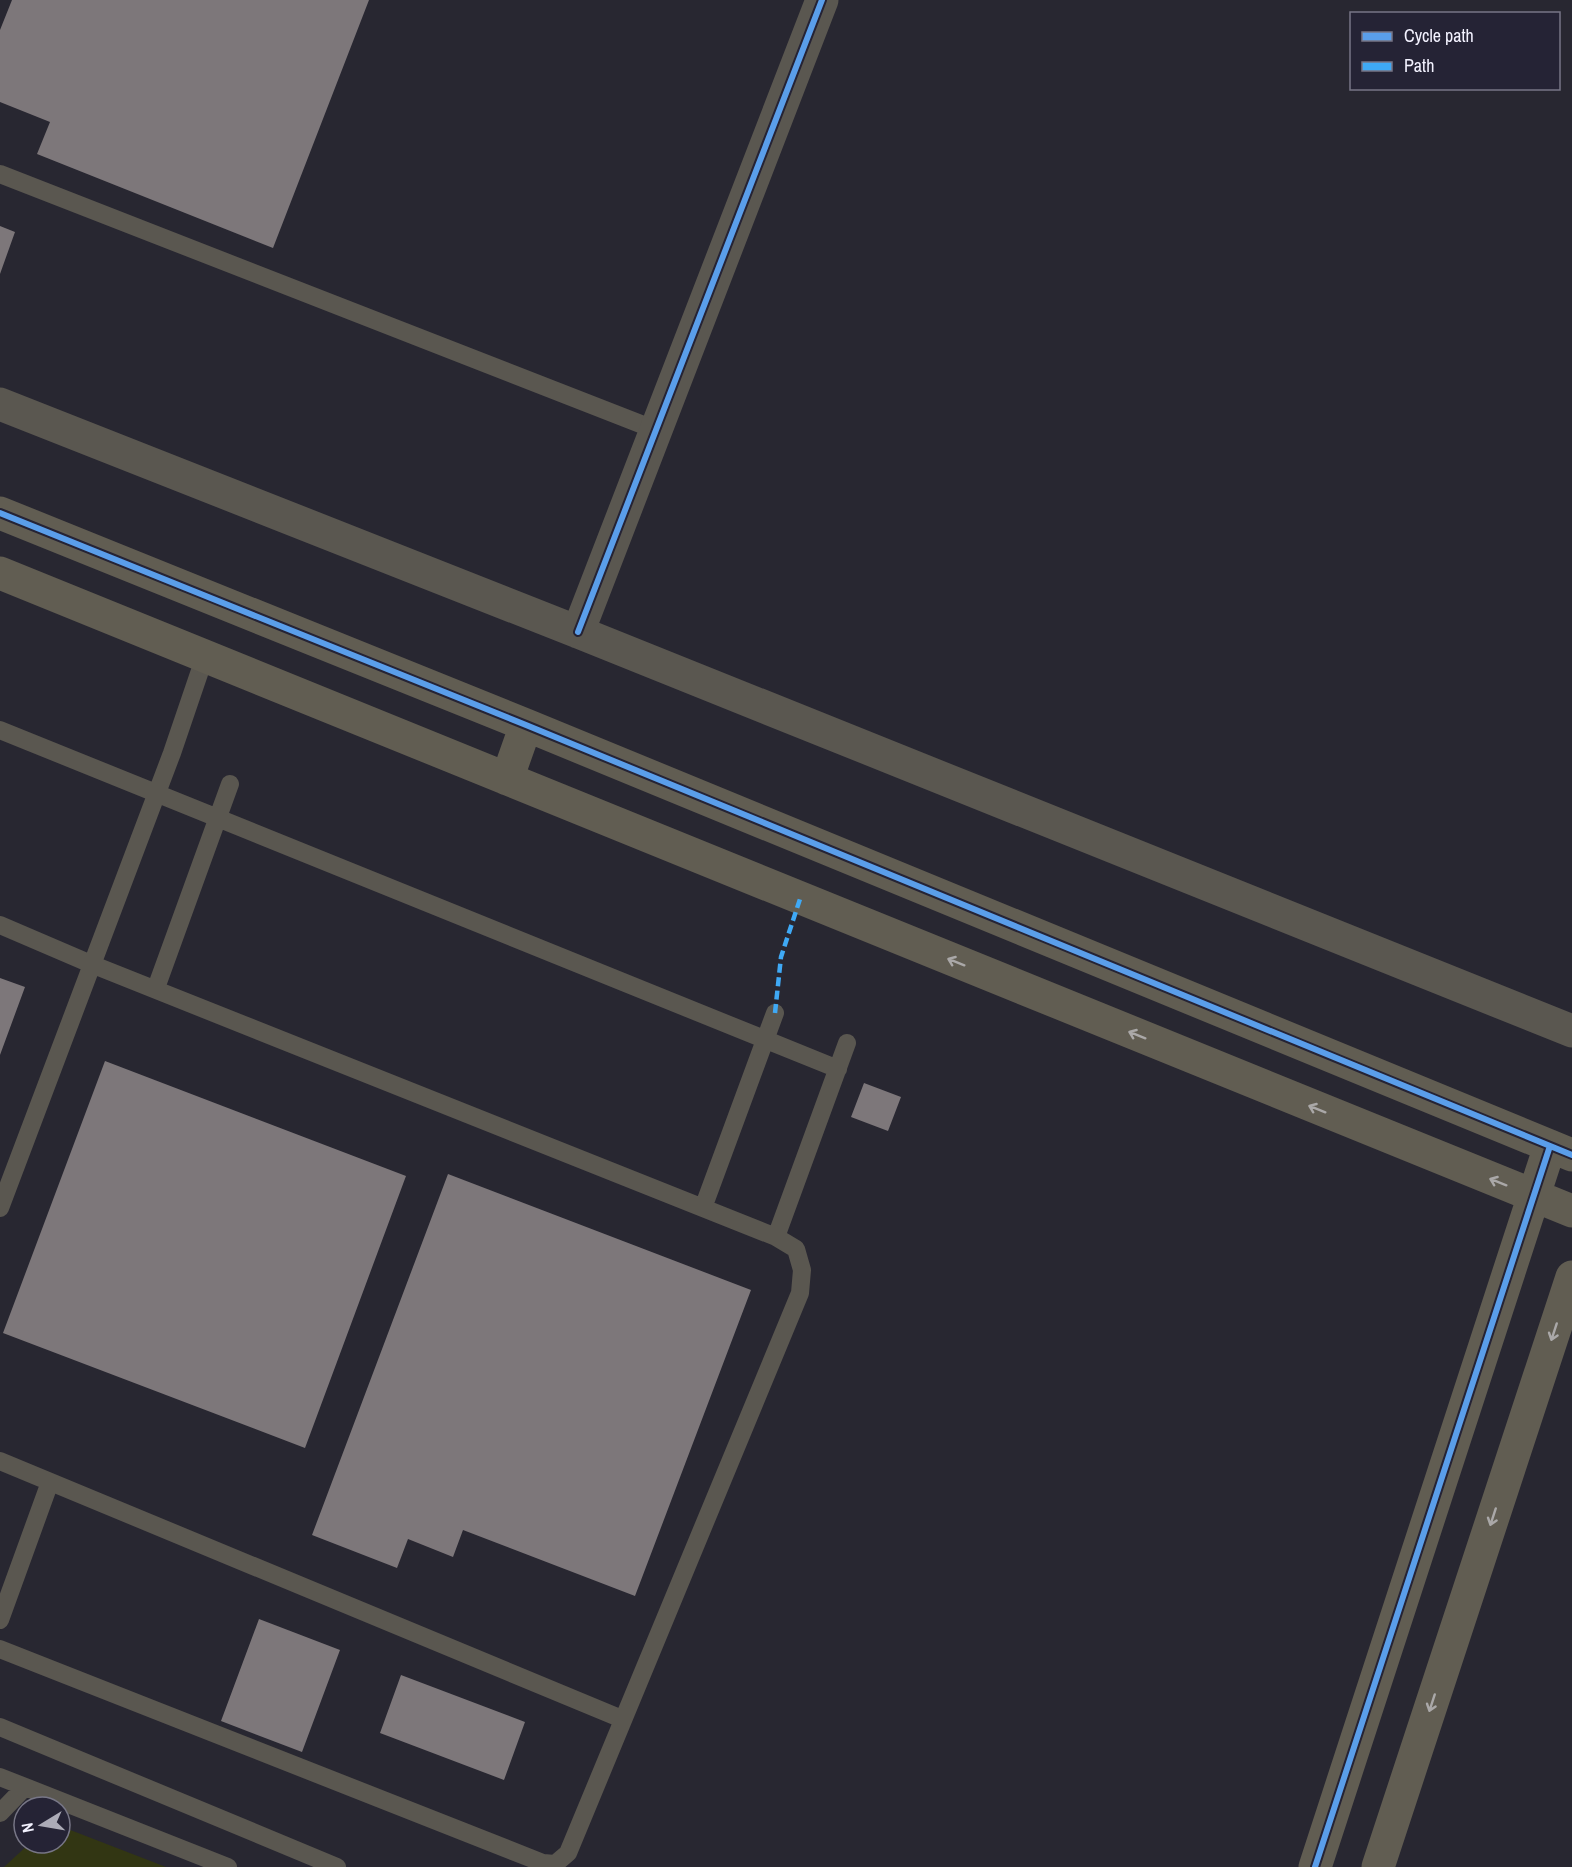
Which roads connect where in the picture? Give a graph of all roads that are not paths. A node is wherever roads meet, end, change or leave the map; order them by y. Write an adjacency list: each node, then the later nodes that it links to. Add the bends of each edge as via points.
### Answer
1 (822, 0): 4 (street)
2 (0, 174): 4 (lane)
3 (0, 404): 7 (street)
4 (656, 430): 7 (street)
5 (0, 513): 9 (street)
6 (0, 573): 8 (street)
7 (578, 632): 19 (street)
8 (205, 656): 11 (street); 13 (lane)
9 (526, 725): 11 (street); 23 (street)
10 (0, 730): 13 (lane)
11 (507, 779): 24 (street, one-way to 11)
12 (230, 784): 14 (lane)
13 (157, 792): 14 (lane); 16 (lane)
14 (218, 817): 17 (lane); 20 (lane)
15 (0, 925): 16 (lane)
16 (91, 964): 17 (lane); 25 (lane)
17 (156, 988): 26 (lane)
18 (775, 1013): 20 (lane)
19 (1572, 1031)
20 (765, 1042): 22 (lane); 26 (lane)
21 (847, 1043): 22 (lane)
22 (838, 1069): 28 (lane)
23 (1561, 1150): 24 (street)
24 (1534, 1197): 27 (street); 41 (street)
25 (0, 1208)
26 (703, 1208): 28 (lane)
27 (1572, 1211)
28 (776, 1237): 34 (lane, via 796,1249 802,1270 800,1293)
29 (1572, 1277): 42 (street, one-way to 42)
30 (0, 1461): 31 (lane)
31 (50, 1482): 32 (lane); 34 (lane)
32 (0, 1620)
33 (0, 1649): 34 (lane, via 543,1863 555,1864 568,1853)
34 (622, 1719)
35 (0, 1727): 40 (lane)
36 (0, 1777): 37 (lane)
37 (26, 1787): 38 (lane); 39 (lane)
38 (0, 1813)
39 (228, 1867)
40 (338, 1867)
41 (1315, 1867)
42 (1378, 1867)

